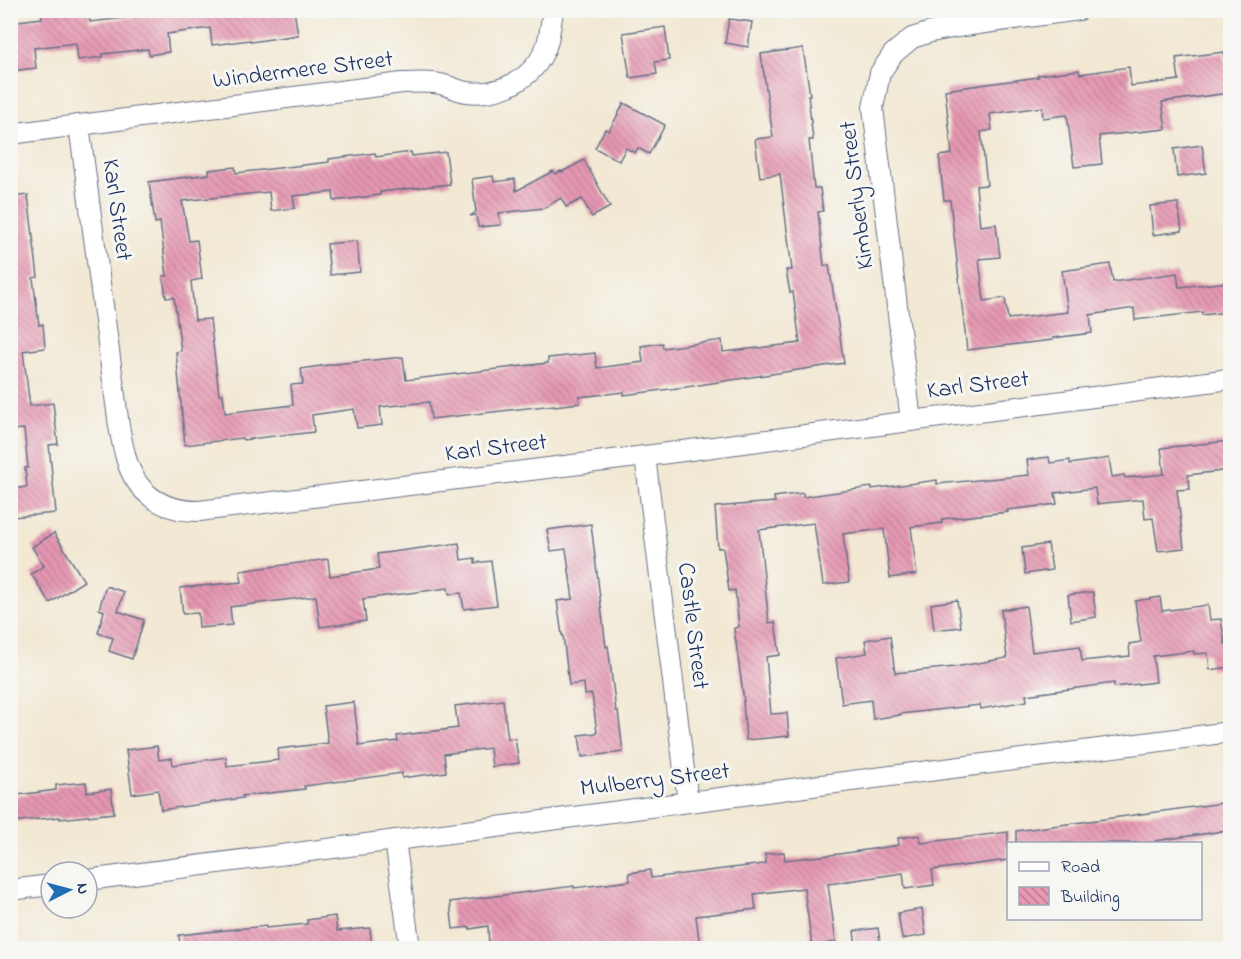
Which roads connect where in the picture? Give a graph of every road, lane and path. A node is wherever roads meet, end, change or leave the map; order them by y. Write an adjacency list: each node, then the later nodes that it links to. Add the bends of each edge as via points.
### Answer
1 (553, 10): 3 (street, Windermere Street, via 546,46 538,63 510,87 488,93 464,92 442,84 402,83)
2 (1079, 10): 6 (street, Kimberly Street, via 957,27 912,38 892,54 880,73 873,108)
3 (79, 125): 4 (street, Windermere Street); 7 (street, Karl Street, via 126,460 145,492 169,507 199,511)
4 (10, 134)
5 (1230, 379): 6 (street, Karl Street)
6 (911, 420): 7 (street, Karl Street)
7 (645, 456): 9 (street, Castle Street)
8 (1230, 732): 9 (street, Mulberry Street)
9 (688, 802): 10 (street, Mulberry Street)
10 (395, 840): 11 (street, Mulberry Street); 14 (street)
11 (99, 878)
12 (39, 886): 13 (street)
13 (10, 890)
14 (410, 948)

